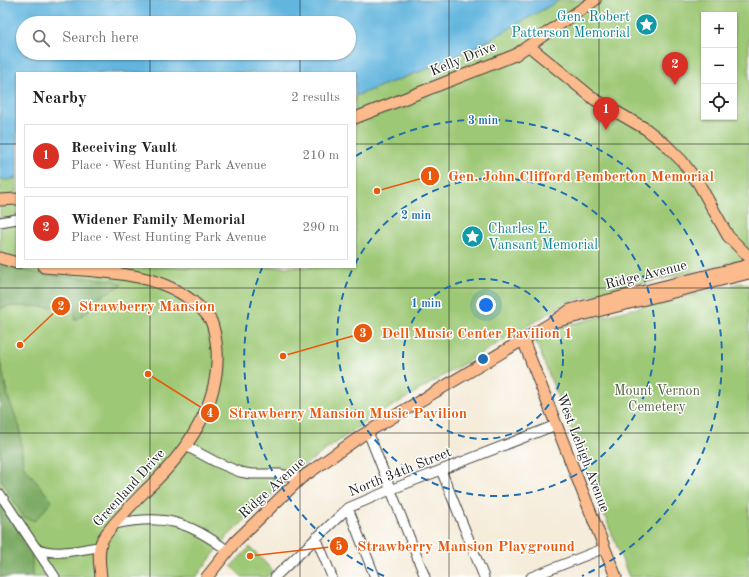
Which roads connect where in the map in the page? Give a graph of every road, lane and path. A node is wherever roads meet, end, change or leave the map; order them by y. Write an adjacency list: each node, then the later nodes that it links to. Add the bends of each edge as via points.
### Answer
1 (595, 0): 2 (main road, Kelly Drive)
2 (529, 46): 3 (main road, Kelly Drive, via 507,58); 10 (main road, via 594,99 638,124 678,156 688,170 718,230)
3 (356, 118)
4 (16, 199): 5 (main road)
5 (0, 200)
6 (16, 219): 7 (street)
7 (0, 222)
8 (1, 259): 9 (main road)
9 (16, 263)
10 (747, 267): 12 (main road, Ridge Avenue, via 553,322)
11 (56, 268): 15 (main road, Greenland Drive, via 118,273 146,280 182,293 207,315 213,326 216,343 215,379 207,407)
12 (523, 340): 13 (main road, West Lehigh Avenue); 14 (main road, Ridge Avenue)
13 (556, 425): 16 (street, North 34th Street); 25 (main road, West Lehigh Avenue)
14 (368, 432): 17 (main road, Ridge Avenue); 18 (street)
15 (186, 446): 17 (street, via 212,461 240,472); 21 (main road, Greenland Drive)
16 (441, 470): 18 (street, North 34th Street); 34 (street)
17 (302, 478): 26 (main road, Ridge Avenue)
18 (390, 490): 20 (street, North 34th Street); 33 (street)
19 (0, 494): 24 (street)
20 (348, 508): 22 (street, North 34th Street); 32 (street)
21 (115, 524): 23 (main road, Greenland Drive, via 104,537); 26 (street, via 150,519 175,522 198,531)
22 (316, 538): 30 (street, North 34th Street); 31 (street)
23 (100, 547): 24 (street, via 54,552); 28 (main road, Greenland Drive)
24 (36, 548): 27 (street)
25 (604, 548): 35 (street); 36 (main road, West Lehigh Avenue)
26 (228, 551): 29 (main road, Ridge Avenue)
27 (56, 577)
28 (101, 577)
29 (207, 577)
30 (275, 577)
31 (332, 577)
32 (375, 577)
33 (425, 577)
34 (484, 577)
35 (531, 577)
36 (616, 577)

